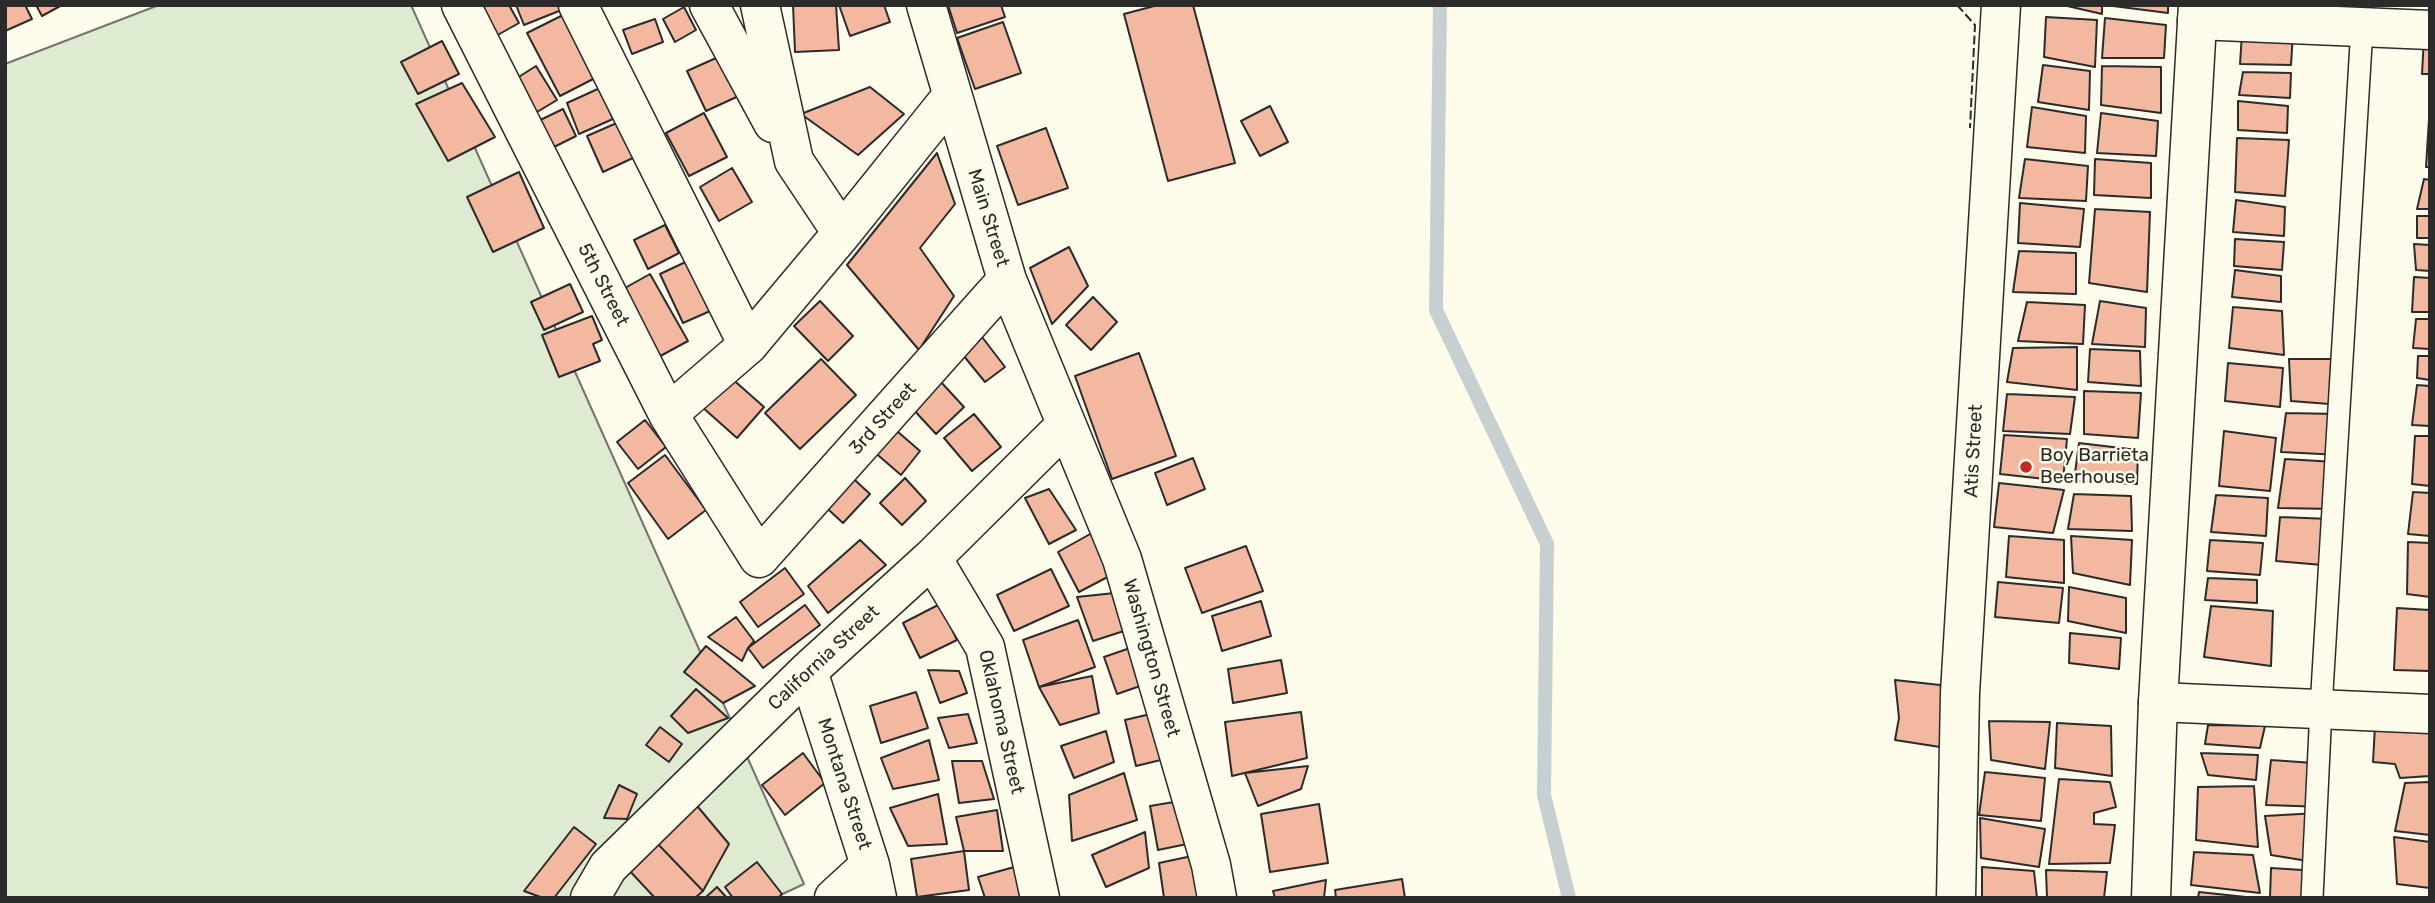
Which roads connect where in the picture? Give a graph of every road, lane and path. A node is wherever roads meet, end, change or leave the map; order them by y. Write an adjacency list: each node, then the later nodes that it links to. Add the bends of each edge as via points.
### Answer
1 (461, 5): 15 (street, 5th Street)
2 (578, 5): 14 (street)
3 (709, 5): 11 (street)
4 (760, 5): 11 (street)
5 (926, 5): 10 (street, Main Street)
6 (2001, 5): 28 (street, Atis Street, via 1960,693)
7 (2198, 13): 8 (street); 20 (street)
8 (2370, 20): 9 (street); 21 (lane)
9 (2430, 30)
10 (952, 96): 12 (street); 13 (street, Main Street)
11 (794, 161): 12 (street)
12 (842, 233): 14 (street)
13 (1007, 280): 16 (street, Main Street); 17 (street, 3rd Street)
14 (748, 345): 15 (street)
15 (668, 414): 17 (street, 5th Street)
16 (1066, 425): 18 (street, California Street); 27 (street, Washington Street, via 1122,559)
17 (759, 558)
18 (932, 558): 19 (street, California Street); 26 (street, Oklahoma Street, via 985,647)
19 (808, 671): 23 (street, Montana Street); 24 (street, California Street, via 608,867)
20 (2158, 702): 21 (street); 29 (street)
21 (2321, 708): 22 (street); 30 (lane)
22 (2430, 714)
23 (873, 882): 25 (street)
24 (590, 898)
25 (834, 898)
26 (1040, 898)
27 (1217, 898)
28 (1956, 898)
29 (2151, 898)
30 (2312, 898)

